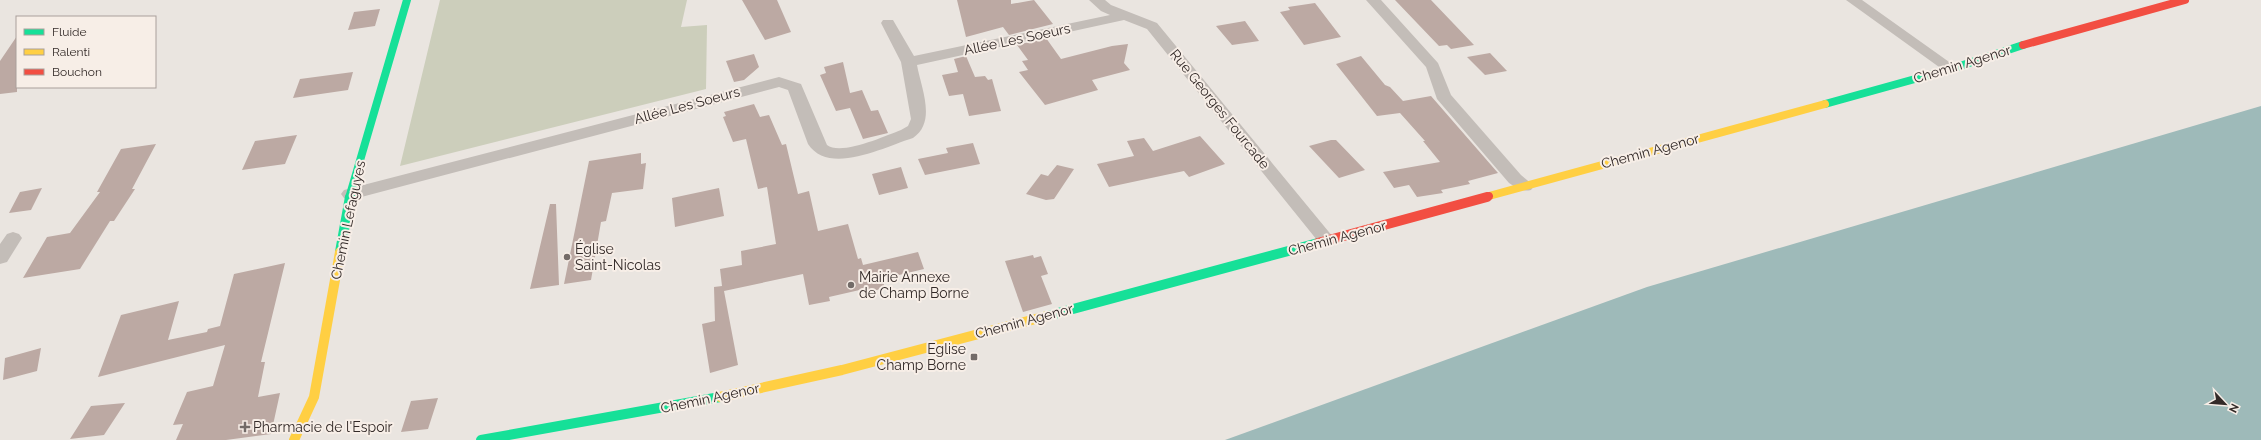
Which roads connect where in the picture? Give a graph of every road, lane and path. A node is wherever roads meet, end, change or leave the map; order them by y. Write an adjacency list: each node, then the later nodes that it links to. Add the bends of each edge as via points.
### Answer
1 (407, 0): 11 (main road, Chemin Lefaguyes)
2 (1096, 0): 6 (street, Rue Georges Fourcade)
3 (1373, 0): 10 (street, via 1433,66 1443,96 1515,179)
4 (1853, 0): 9 (street)
5 (2185, 0): 9 (main road, Chemin Agenor, via 1992,54)
6 (1124, 16): 8 (street, Allée Les Soeurs); 13 (street, Rue Georges Fourcade, via 1152,26)
7 (888, 23): 8 (street, Allée Les Soeurs)
8 (909, 62): 11 (street, Allée Les Soeurs, via 919,119 915,129 907,134 850,152 832,154 822,151 816,144 795,87 779,82)
9 (1950, 69): 10 (main road, Chemin Agenor)
10 (1525, 186): 13 (main road, Chemin Agenor)
11 (350, 194): 15 (main road, Chemin Lefaguyes, via 314,396)
12 (13, 238): 14 (street)
13 (1327, 241): 16 (main road, Chemin Agenor, via 842,370 695,402)
14 (0, 258)
15 (294, 440)
16 (481, 440)

